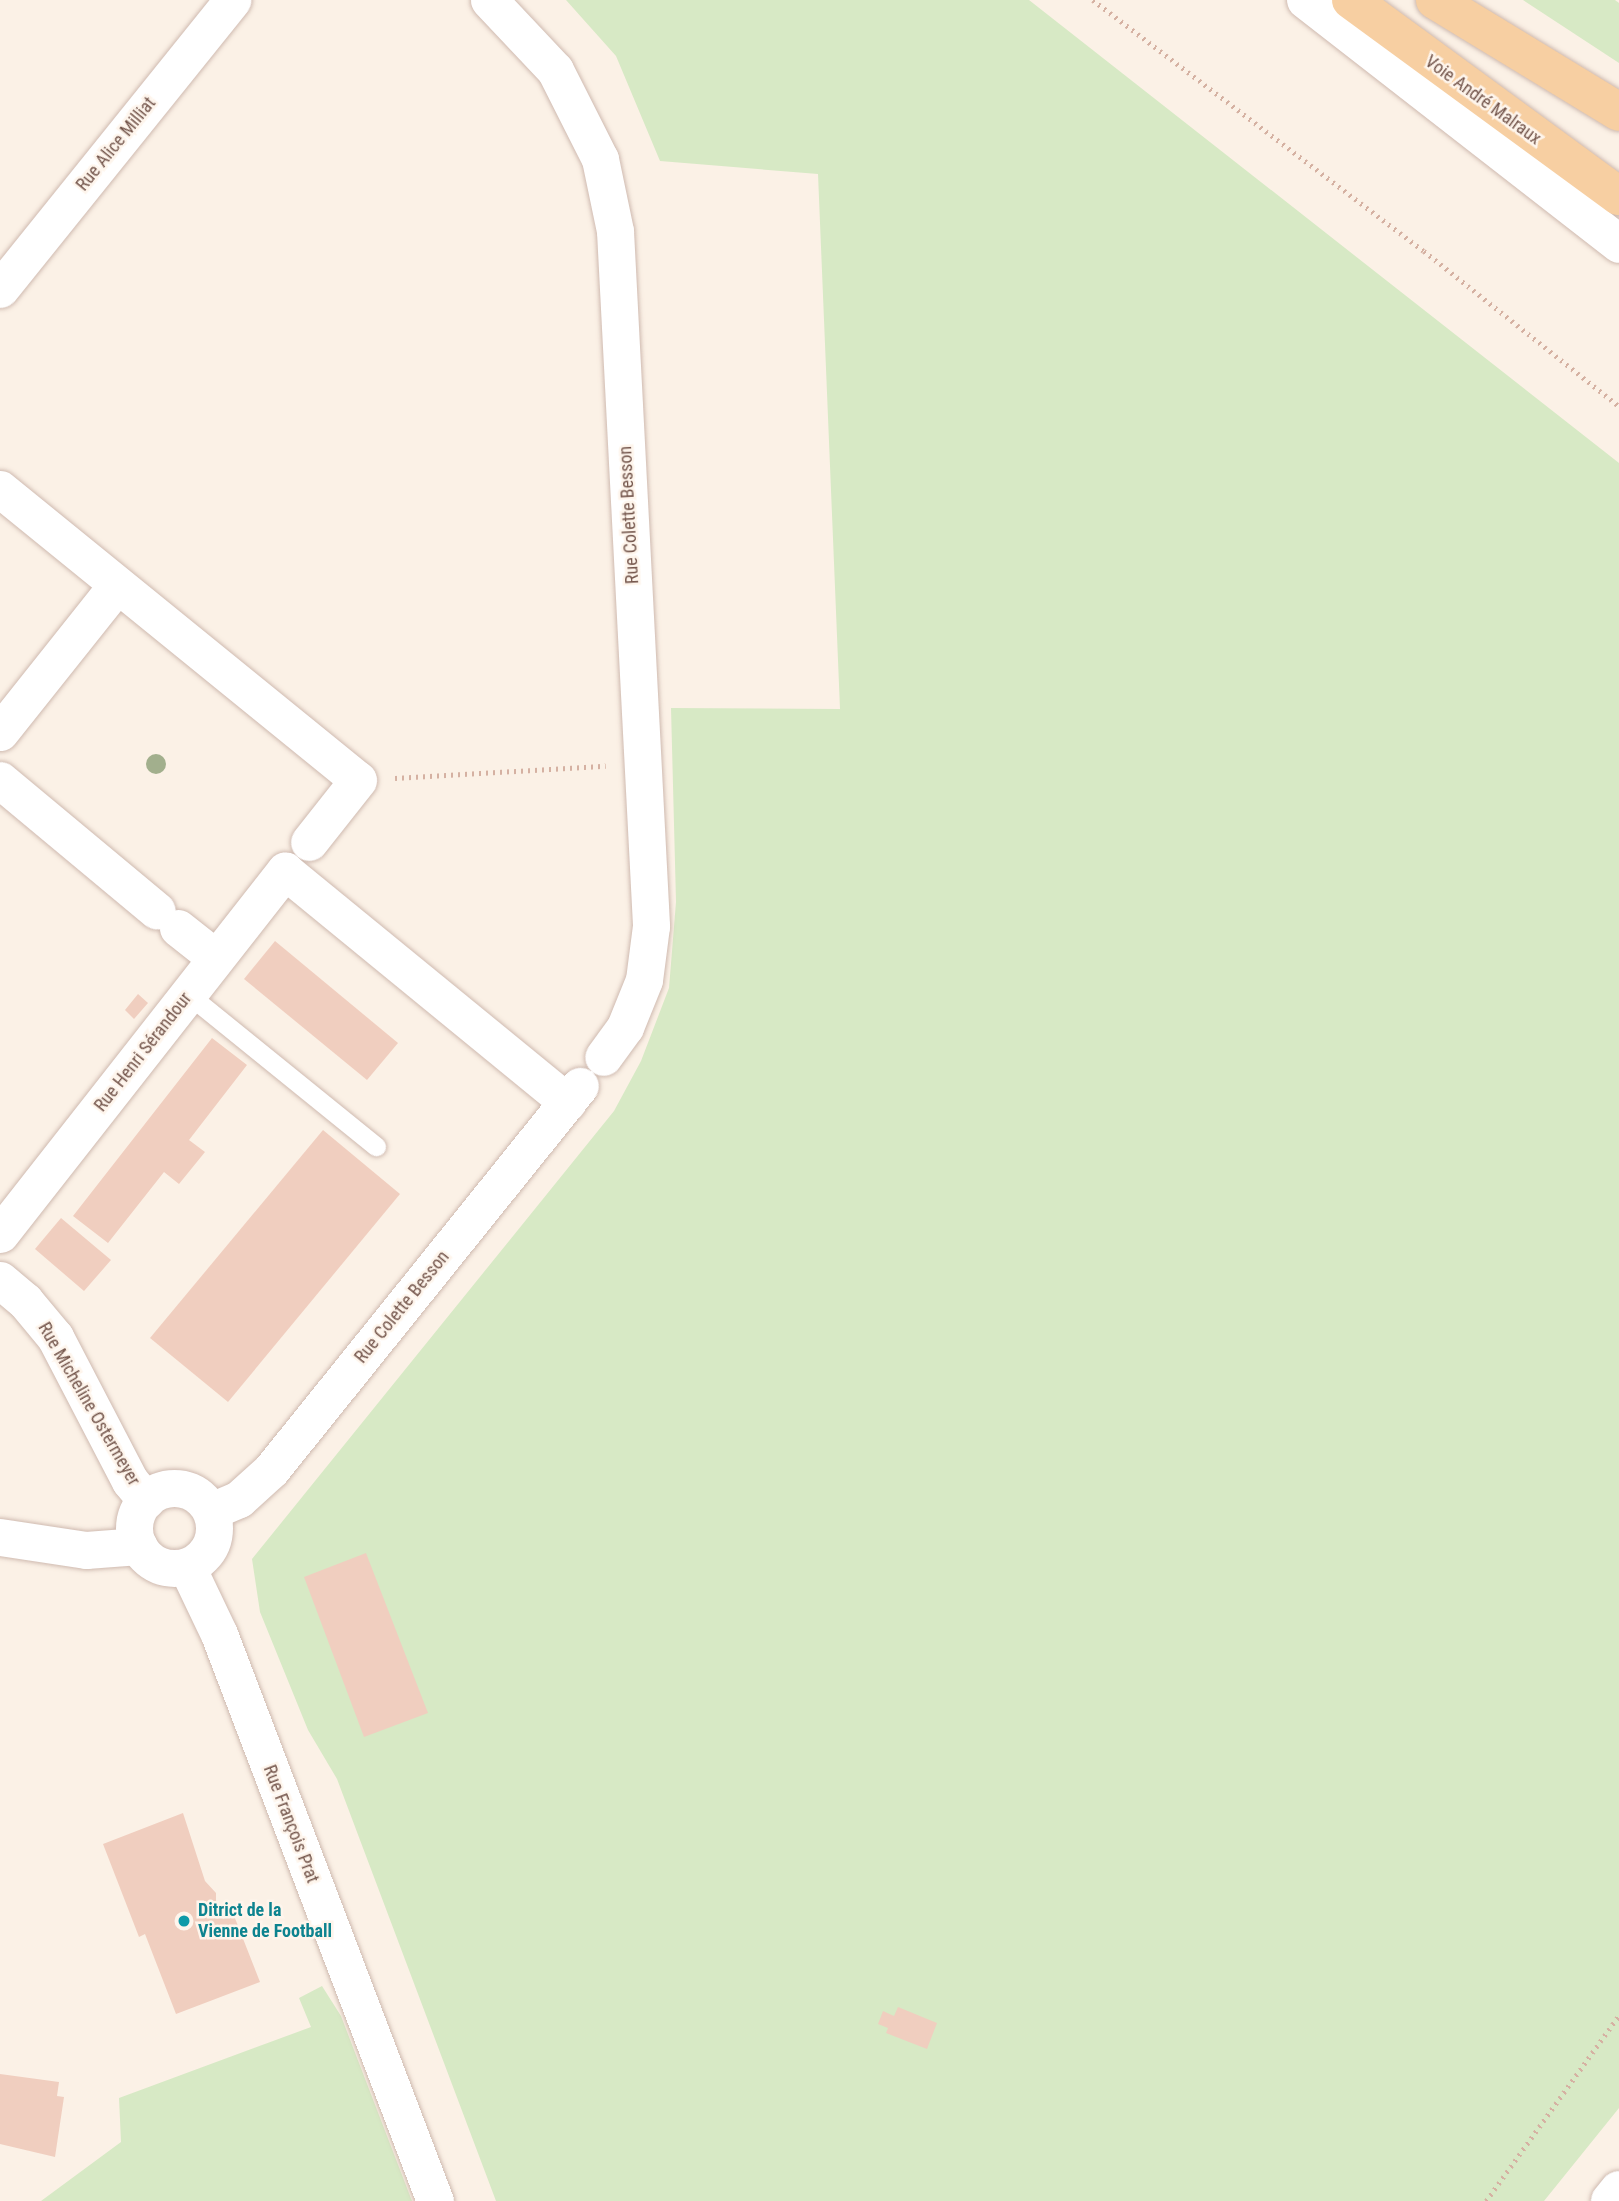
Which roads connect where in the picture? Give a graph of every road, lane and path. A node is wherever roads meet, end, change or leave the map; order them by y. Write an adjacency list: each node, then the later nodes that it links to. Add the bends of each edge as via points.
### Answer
1 (232, 0): 12 (street, Rue Alice Milliat)
2 (489, 0): 17 (street, Rue Colette Besson, via 555,70 600,159 615,232)
3 (1093, 0): 13 (path, via 1424,251)
4 (1306, 0): 11 (street)
5 (1351, 0): 10 (main road, Voie André Malraux)
6 (1372, 0): 9 (main road, Voie André Malraux)
7 (1435, 0): 8 (main road)
8 (1619, 112)
9 (1619, 168)
10 (1619, 196)
11 (1619, 244)
12 (0, 289)
13 (1619, 407)
14 (0, 489): 15 (street)
15 (117, 585): 16 (street); 19 (street)
16 (0, 732)
17 (642, 764): 19 (path); 23 (street, Rue Colette Besson, via 651,926 644,980 625,1027)
18 (0, 780): 21 (street)
19 (358, 780): 20 (street)
20 (309, 842)
21 (216, 958): 22 (street, Rue Henri Sérandour); 24 (street, Rue Henri Sérandour, via 285,871)
22 (188, 994): 25 (lane); 26 (street, Rue Henri Sérandour)
23 (603, 1057)
24 (574, 1093): 29 (street, Rue Colette Besson, via 271,1470 239,1499)
25 (376, 1146)
26 (0, 1234)
27 (0, 1280): 28 (street, Rue Micheline Ostermeyer, via 55,1337 130,1481)
28 (146, 1500): 29 (street, via 156,1492 181,1489); 31 (street, via 135,1522)
29 (211, 1511): 32 (street, via 214,1524 208,1550)
30 (0, 1537): 31 (street, via 86,1549)
31 (139, 1546): 32 (street, via 153,1563)
32 (187, 1567): 35 (street, Rue François Prat, via 219,1634)
33 (1619, 2015): 36 (path)
34 (1619, 2189): 37 (street)
35 (435, 2201)
36 (1486, 2201)
37 (1610, 2201)

